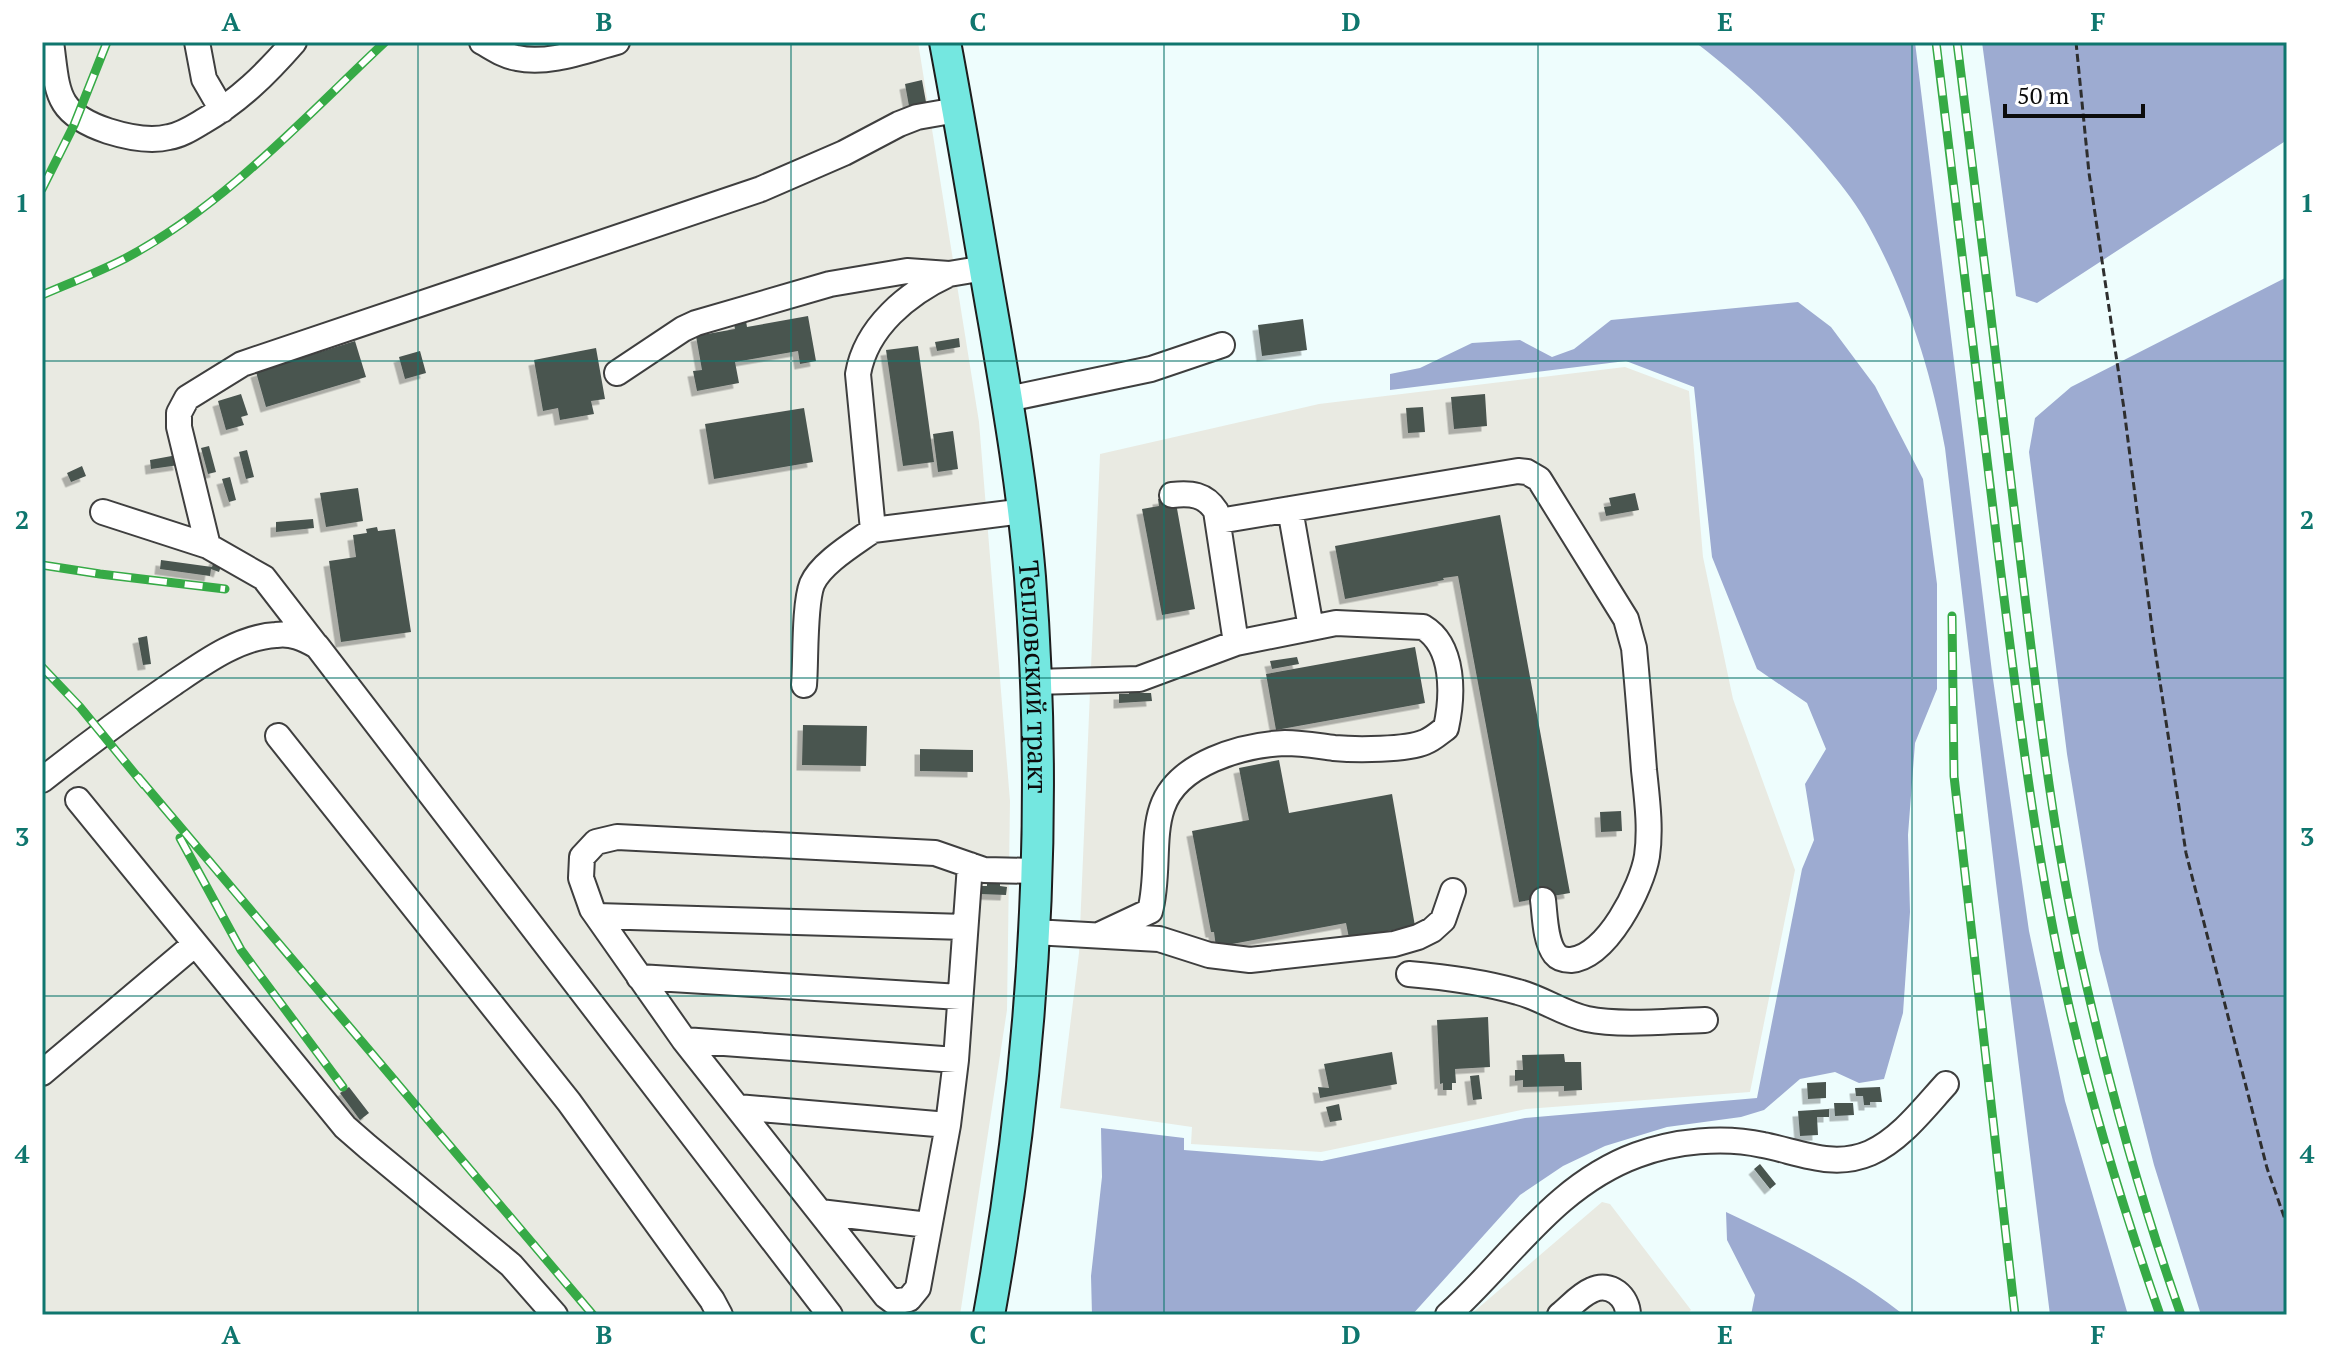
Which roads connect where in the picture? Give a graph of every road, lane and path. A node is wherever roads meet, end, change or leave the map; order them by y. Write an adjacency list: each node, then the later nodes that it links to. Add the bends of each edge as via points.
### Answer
1 (51, 42): 8 (lane, via 63,103 72,114 102,129 137,138 168,137)
2 (197, 42): 8 (lane, via 204,79)
3 (294, 42): 8 (lane, via 255,85)
4 (482, 42): 5 (lane, via 516,58 537,60)
5 (617, 42)
6 (945, 42): 9 (main road, Тепловский тракт)
7 (2076, 42): 51 (path, via 2089,173 2186,853 2267,1168)
8 (222, 110)
9 (957, 110): 10 (main road, Тепловский тракт); 21 (lane, via 899,124 761,189 242,364 187,398 178,419)
10 (985, 268): 11 (lane); 14 (main road, Тепловский тракт)
11 (949, 274): 13 (lane, via 907,271 830,284 696,323); 20 (lane, via 894,310 860,358)
12 (1222, 345): 14 (lane, via 1151,369)
13 (617, 373)
14 (1008, 399): 17 (main road, Тепловский тракт)
15 (1172, 495): 19 (lane, via 1202,497 1214,506)
16 (1290, 509): 19 (lane); 22 (lane); 33 (lane, via 1518,471 1544,485 1631,633 1649,840 1636,891 1610,934 1588,955 1568,960 1554,953)
17 (1024, 511): 20 (lane); 25 (main road, Тепловский тракт)
18 (103, 512): 21 (lane)
19 (1219, 521): 23 (lane)
20 (873, 530): 26 (lane, via 813,583)
21 (208, 546): 24 (lane, via 264,578)
22 (1311, 628): 23 (lane); 37 (lane, via 1349,623 1423,627 1433,633 1448,664 1446,728 1423,744 1337,748 1284,743 1203,764 1183,776 1161,809 1150,911)
23 (1236, 643): 25 (lane, via 1139,679)
24 (317, 646): 28 (lane, via 289,634 236,646 147,701); 54 (lane)
25 (1035, 682): 31 (main road, Тепловский тракт)
26 (804, 685)
27 (278, 736): 53 (lane, via 569,1102)
28 (42, 780)
29 (78, 800): 38 (lane)
30 (970, 865): 31 (lane, via 990,871); 34 (lane, via 935,853 607,838 587,849 580,867); 35 (lane)
31 (1036, 871): 36 (main road, Тепловский тракт)
32 (1453, 891): 37 (lane, via 1443,920 1432,930 1394,944 1250,960 1209,955 1159,939)
33 (1543, 900)
34 (597, 916): 35 (lane); 40 (lane)
35 (965, 927): 41 (lane)
36 (1034, 932): 37 (lane); 55 (main road, Тепловский тракт, via 1017,1132)
37 (1101, 934)
38 (195, 944): 45 (lane); 52 (lane, via 345,1127 511,1265)
39 (1409, 974): 42 (lane, via 1520,992 1589,1020)
40 (639, 977): 41 (lane); 43 (lane)
41 (960, 997): 44 (lane)
42 (1705, 1020)
43 (684, 1040): 44 (lane); 47 (lane)
44 (956, 1060): 48 (lane)
45 (42, 1073)
46 (1946, 1084): 56 (lane, via 1889,1143 1848,1159 1824,1160 1761,1144 1701,1141 1670,1145 1608,1168 1559,1201)
47 (737, 1107): 48 (lane); 49 (lane)
48 (948, 1125): 50 (lane)
49 (820, 1212): 50 (lane); 50 (lane, via 894,1302 909,1299 918,1288)
50 (928, 1225)
51 (2287, 1225)
52 (555, 1315)
53 (720, 1315)
54 (830, 1315)
55 (989, 1315)
56 (1448, 1315)
57 (1560, 1315): 58 (lane, via 1599,1287 1618,1291)
58 (1628, 1315)

